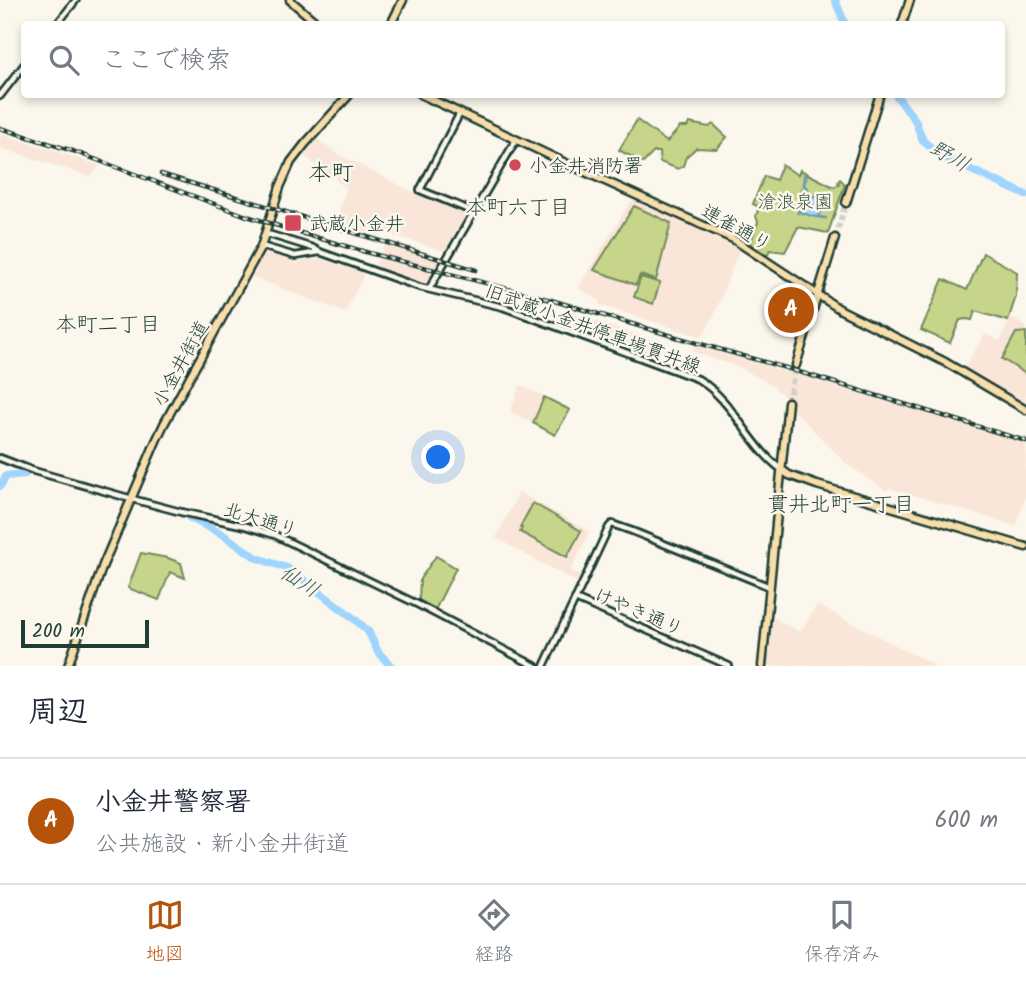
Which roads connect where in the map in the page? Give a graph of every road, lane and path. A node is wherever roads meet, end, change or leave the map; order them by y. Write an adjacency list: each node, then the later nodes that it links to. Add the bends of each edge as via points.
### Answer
1 (76, 0): 5 (street)
2 (290, 0): 6 (main road)
3 (403, 0): 7 (main road)
4 (910, 0): 8 (main road)
5 (59, 21)
6 (314, 21)
7 (392, 21)
8 (903, 21)
9 (21, 69): 10 (street)
10 (0, 96)
11 (346, 98): 18 (main road, 小金井街道, via 291,163)
12 (428, 98): 14 (main road, 連雀通り)
13 (879, 98): 16 (main road)
14 (460, 113): 15 (main road, 連雀通り); 17 (street, via 420,190)
15 (516, 140): 17 (street); 23 (main road, 連雀通り, via 733,239)
16 (846, 203)
17 (474, 212): 22 (street)
18 (265, 234): 20 (main road, 小金井街道); 21 (street, 旧武蔵小金井停車場貫井線)
19 (835, 238): 23 (main road)
20 (264, 247): 21 (street, via 295,256); 29 (main road, 小金井街道, via 164,424)
21 (320, 252): 22 (street, 旧武蔵小金井停車場貫井線)
22 (429, 289): 28 (street, 旧武蔵小金井停車場貫井線, via 503,307 698,379 726,402 763,454)
23 (817, 295): 24 (main road); 26 (main road, 連雀通り)
24 (796, 365)
25 (788, 402): 28 (main road)
26 (1026, 410)
27 (0, 458): 29 (street, 北大通り)
28 (782, 470): 30 (main road, via 817,485); 31 (main road)
29 (132, 499): 33 (main road, 小金井街道); 34 (street, 北大通り, via 275,535)
30 (1026, 547)
31 (770, 587): 32 (street, via 612,524); 37 (main road)
32 (575, 599): 35 (street); 36 (street, けやき通り)
33 (68, 666)
34 (535, 666)
35 (544, 666)
36 (729, 666)
37 (762, 666)

